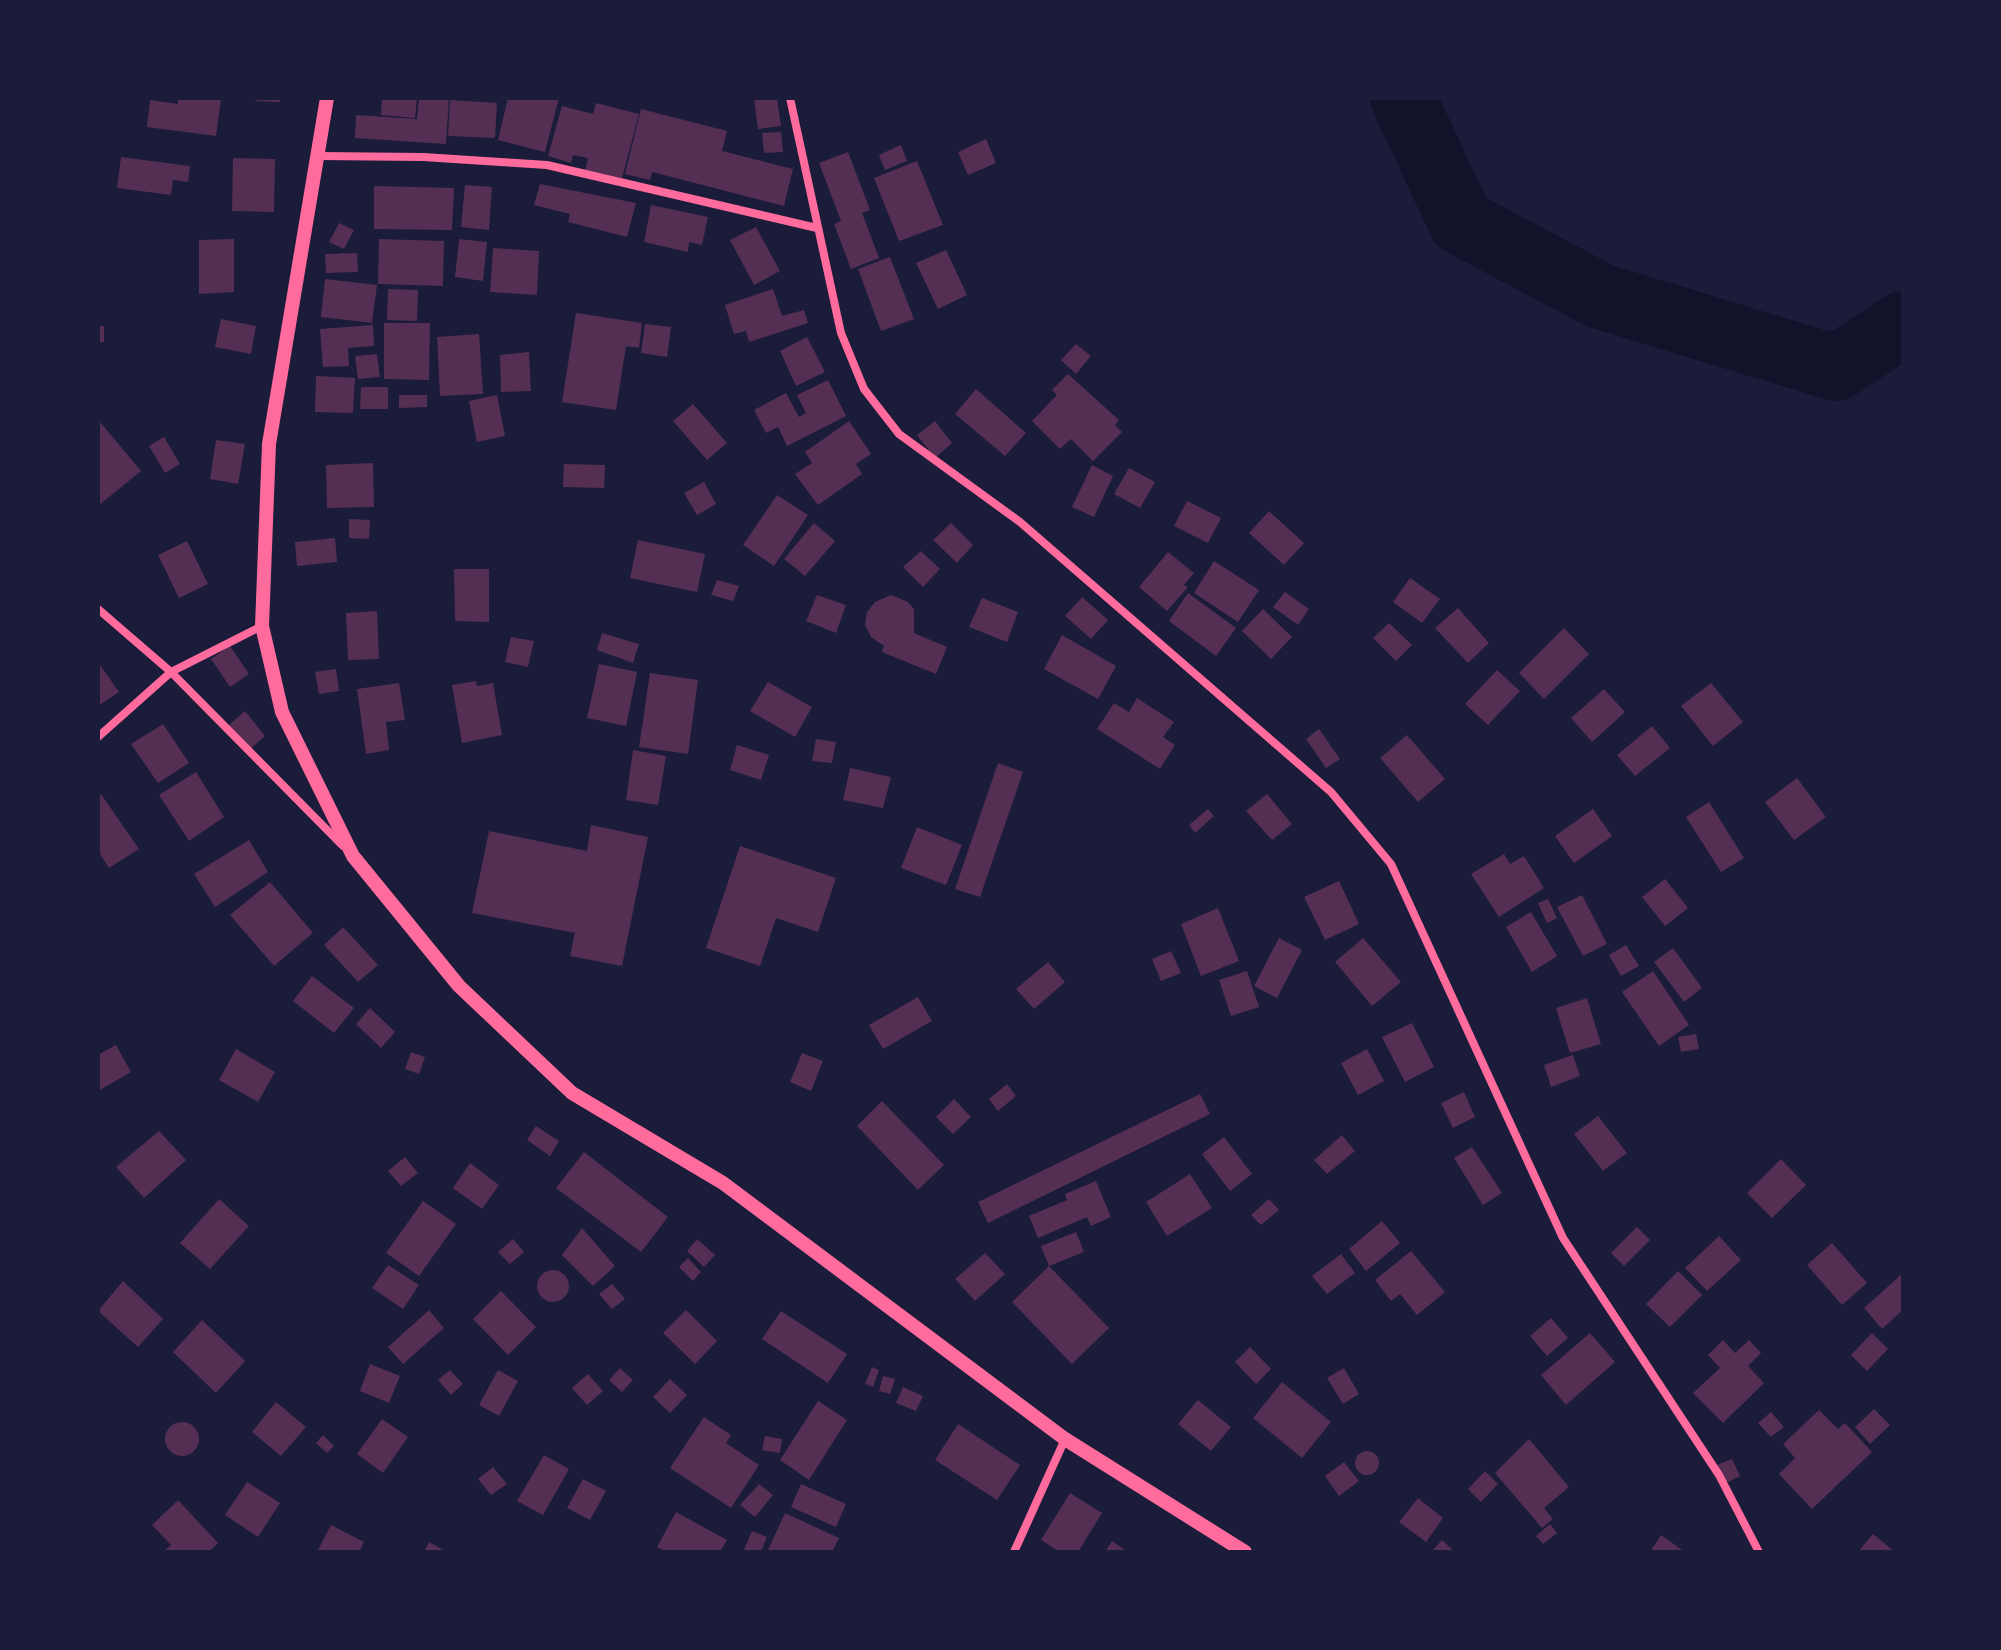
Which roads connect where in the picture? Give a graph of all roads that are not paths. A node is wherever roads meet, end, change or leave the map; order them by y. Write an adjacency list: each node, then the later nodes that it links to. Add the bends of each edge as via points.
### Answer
1 (327, 98): 3 (street)
2 (790, 98): 4 (street)
3 (317, 156): 4 (street, via 547,165); 6 (street, via 269,444)
4 (817, 228): 13 (street, via 841,333 864,389 899,434 1020,522 1237,707 1331,792 1391,864 1563,1238 1719,1475)
5 (98, 609): 7 (street)
6 (262, 626): 7 (street); 9 (street, via 282,712)
7 (171, 672): 8 (street); 9 (street)
8 (98, 737)
9 (353, 856): 10 (street, via 459,986 572,1093 723,1183)
10 (1065, 1439): 11 (street); 12 (street)
11 (1014, 1552)
12 (1245, 1552)
13 (1759, 1552)

